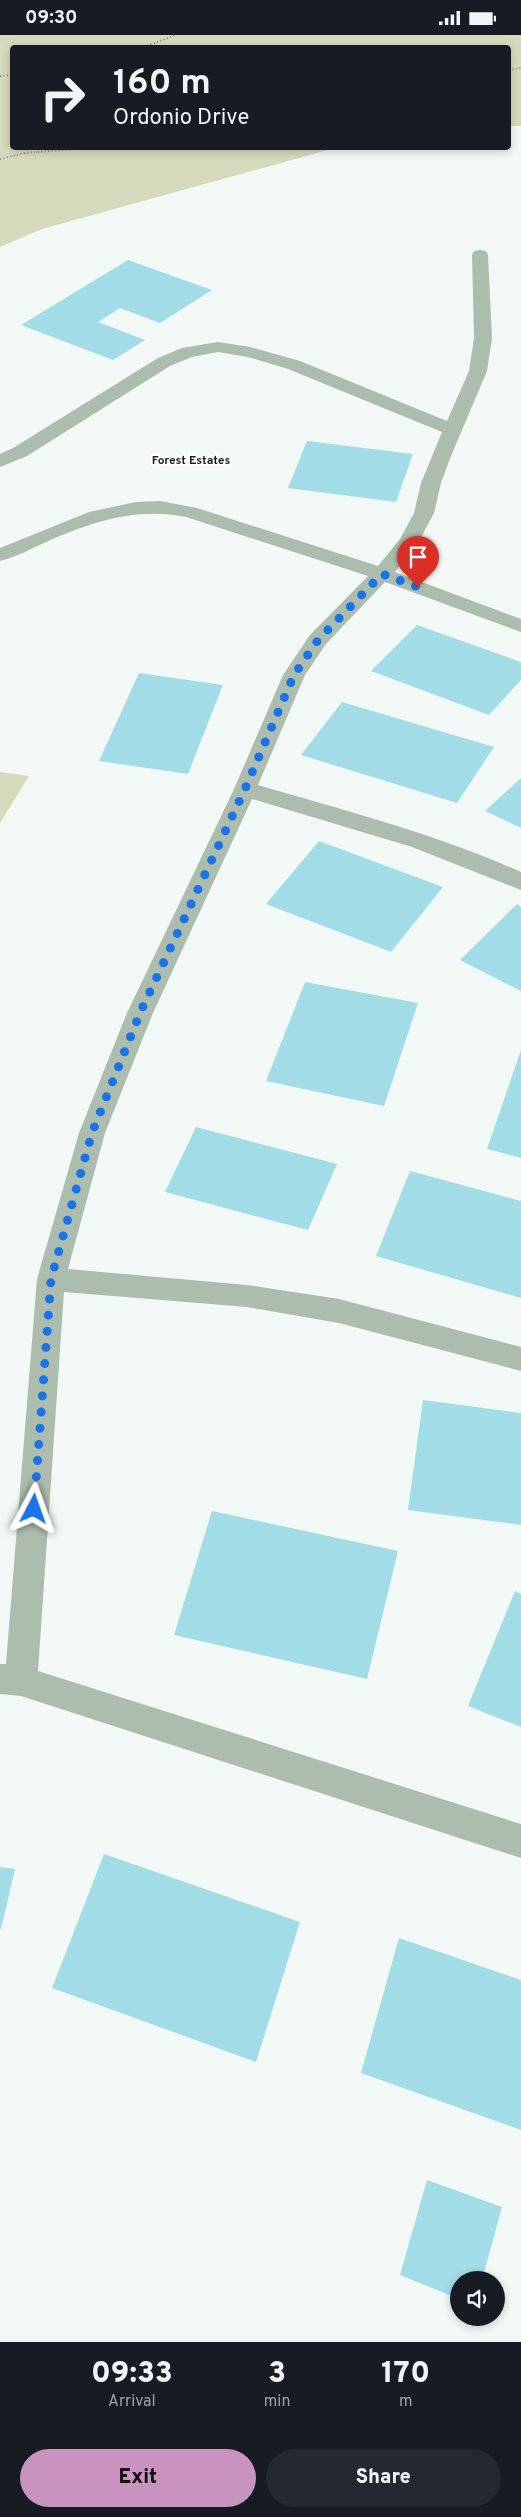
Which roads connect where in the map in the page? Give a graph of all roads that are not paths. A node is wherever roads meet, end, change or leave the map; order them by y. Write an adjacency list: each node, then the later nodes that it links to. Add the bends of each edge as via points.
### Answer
1 (480, 255): 2 (street, via 483,339 478,371)
2 (453, 430): 3 (street, via 294,365 250,352 218,347 188,352 164,363 20,452); 5 (street, via 431,483 424,513 410,541)
3 (0, 461)
4 (0, 555): 5 (street, via 92,518 124,509 157,507 190,512)
5 (382, 574): 6 (street); 7 (street, via 318,640 294,675)
6 (521, 626)
7 (245, 789): 8 (street, via 384,830); 9 (street, via 140,1013 96,1124)
8 (521, 881)
9 (51, 1279): 10 (street, via 247,1296 330,1310); 11 (street)
10 (521, 1359)
11 (11, 1680): 12 (street)
12 (521, 1841)

